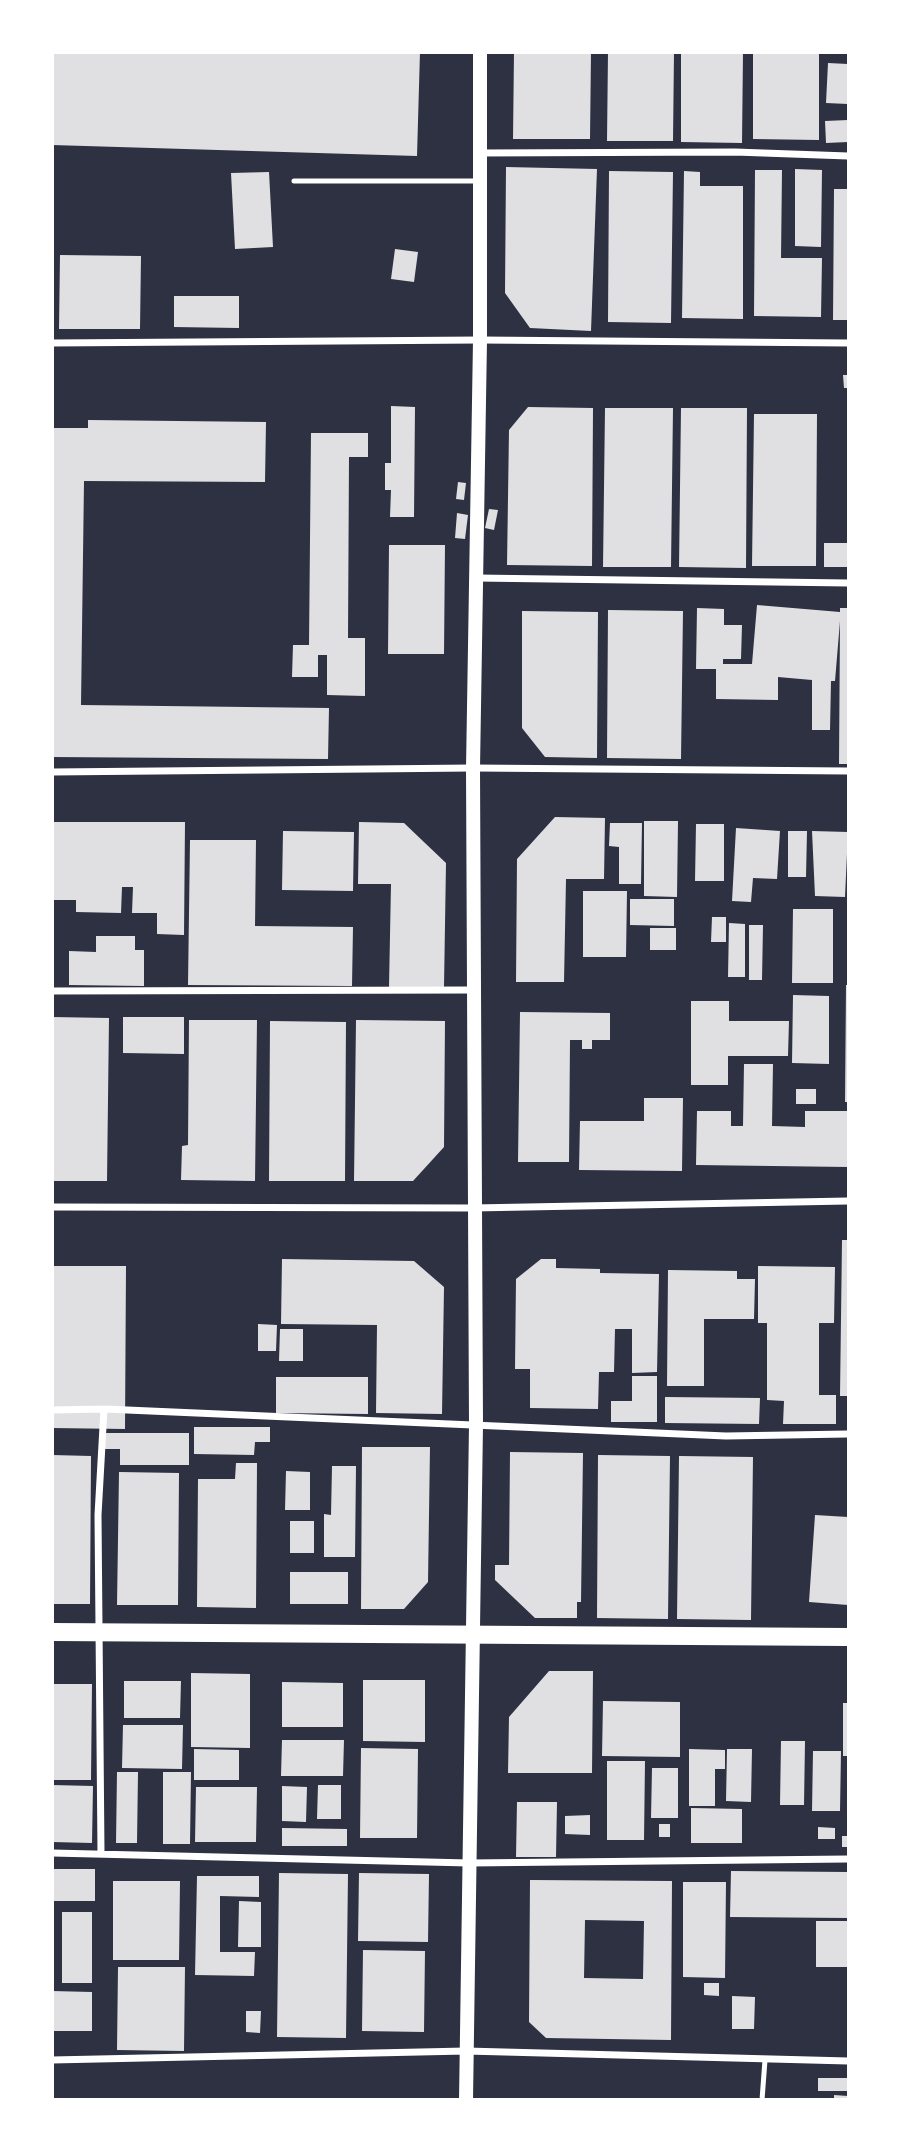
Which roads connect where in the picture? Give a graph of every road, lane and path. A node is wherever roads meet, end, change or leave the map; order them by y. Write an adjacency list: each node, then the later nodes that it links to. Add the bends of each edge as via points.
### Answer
1 (480, 52): 2 (main road)
2 (479, 153): 3 (street); 5 (main road)
3 (849, 156)
4 (294, 181): 5 (lane)
5 (479, 181): 6 (main road)
6 (480, 340): 7 (street); 8 (street); 9 (main road)
7 (52, 343)
8 (849, 343)
9 (475, 578): 10 (street); 11 (main road)
10 (849, 583)
11 (473, 768): 12 (street); 13 (street); 14 (main road)
12 (849, 771)
13 (52, 772)
14 (473, 990): 15 (street); 18 (main road)
15 (52, 991)
16 (849, 1201): 18 (street)
17 (52, 1207): 18 (street)
18 (473, 1208): 21 (main road)
19 (104, 1409): 20 (street); 21 (street); 23 (street, via 98,1515)
20 (52, 1410)
21 (476, 1425): 22 (street, via 726,1436); 25 (main road)
22 (849, 1434)
23 (100, 1631): 24 (main road); 25 (main road); 28 (street)
24 (52, 1632)
25 (471, 1633): 26 (main road); 30 (main road)
26 (849, 1637)
27 (52, 1853): 28 (street)
28 (101, 1853): 30 (street)
29 (849, 1859): 30 (street)
30 (469, 1863): 31 (main road)
31 (466, 2051): 32 (street); 33 (street); 35 (main road)
32 (52, 2060)
33 (765, 2060): 34 (street); 36 (lane)
34 (849, 2061)
35 (466, 2099)
36 (762, 2099)

